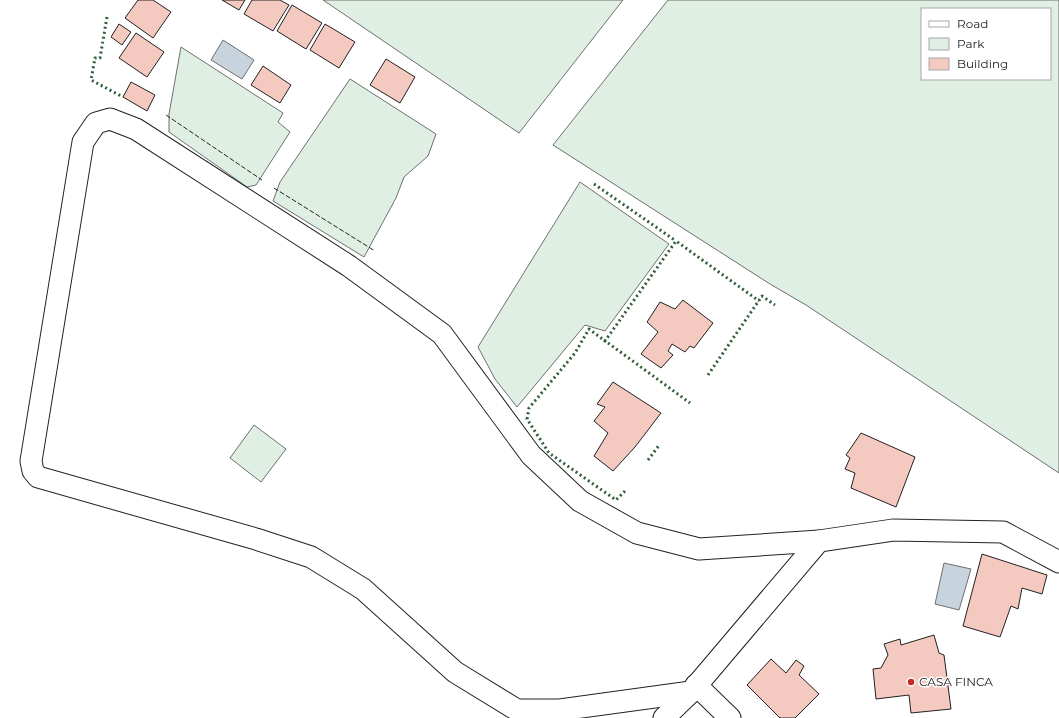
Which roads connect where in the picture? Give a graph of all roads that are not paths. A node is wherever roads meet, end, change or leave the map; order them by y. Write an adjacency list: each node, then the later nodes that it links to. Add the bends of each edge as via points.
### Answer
1 (819, 541): 2 (street, via 893,530 1003,532); 3 (street); 3 (street, via 699,549 637,532 580,501 531,455 442,334 349,266 136,129 110,119 96,123 83,142 31,461 33,471 38,477 311,558 363,589 455,672 517,710 560,710)
2 (1059, 562)
3 (693, 688): 4 (street); 5 (street)
4 (664, 718)
5 (730, 718)

